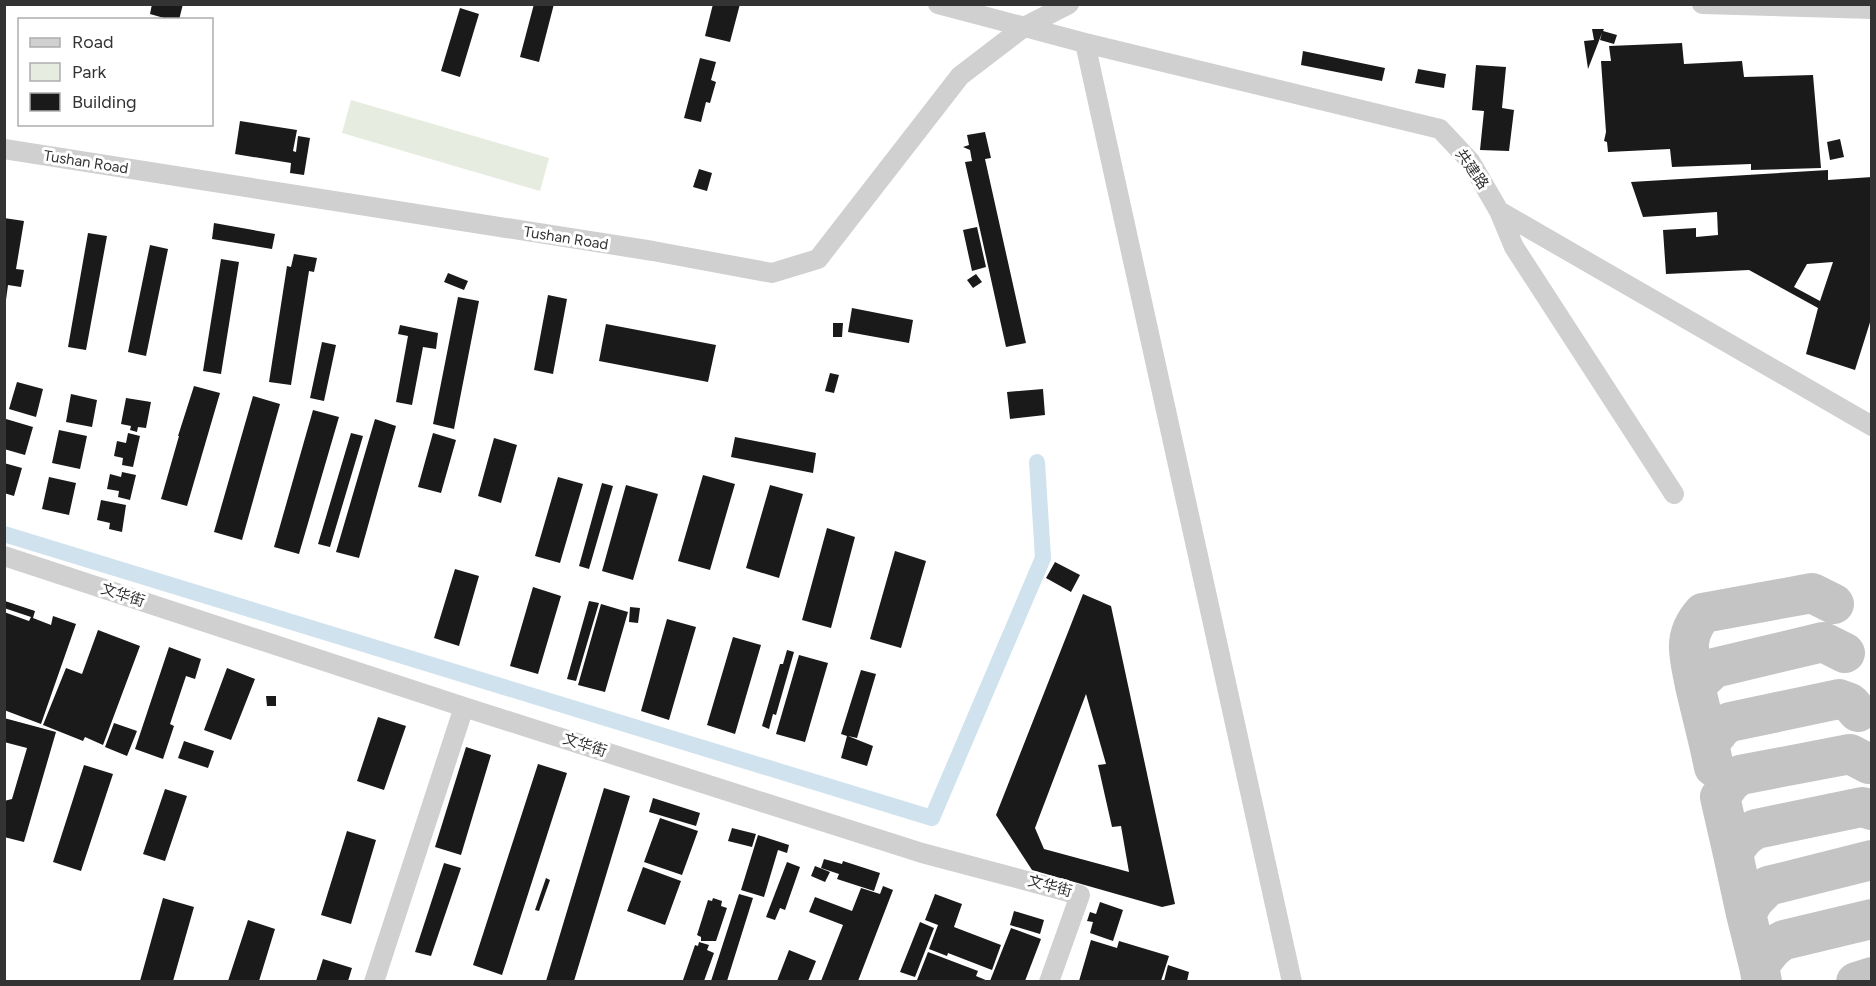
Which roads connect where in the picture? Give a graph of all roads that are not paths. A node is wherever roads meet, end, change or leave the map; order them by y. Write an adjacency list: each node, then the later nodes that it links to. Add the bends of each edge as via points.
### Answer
1 (938, 4): 5 (street, 共建路)
2 (1069, 4): 5 (street, Tushan Road)
3 (1702, 4): 4 (street)
4 (1872, 9)
5 (1024, 27): 6 (street, 共建路); 7 (street, Tushan Road, via 960,76 818,259 772,273)
6 (1085, 43): 8 (street, 共建路, via 1440,129 1470,161); 15 (street)
7 (4, 149)
8 (1499, 211): 9 (street, 共建路); 10 (street, via 1514,247)
9 (1872, 426)
10 (1674, 494)
11 (4, 556): 12 (street, 文华街)
12 (464, 706): 13 (street); 14 (street, 文华街, via 922,853 1080,895)
13 (374, 981)
14 (1049, 981)
15 (1292, 981)

